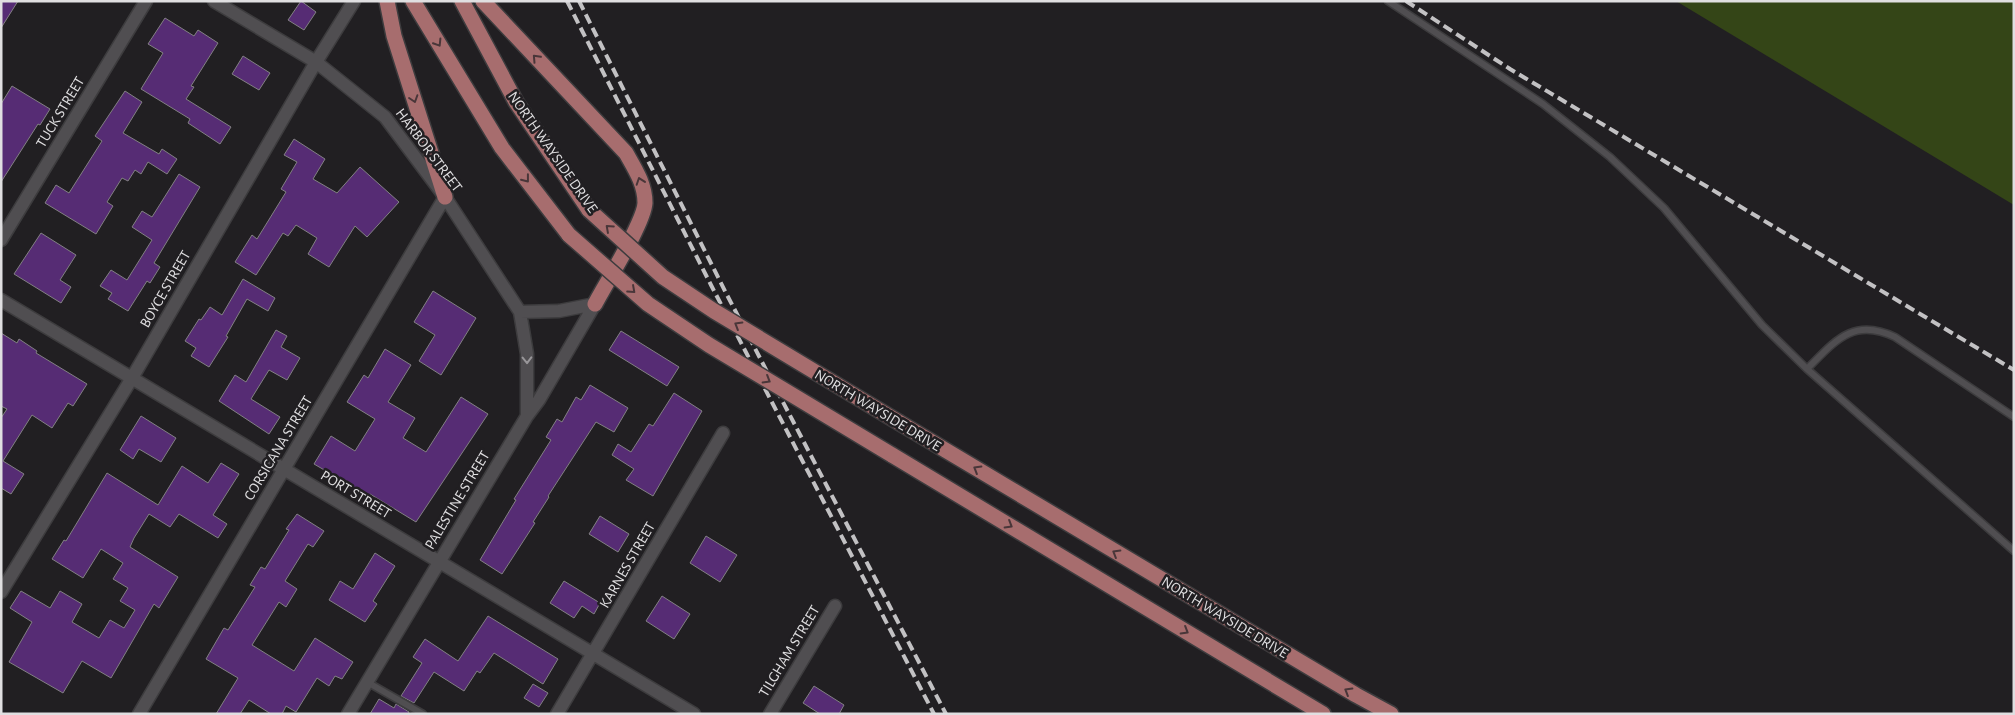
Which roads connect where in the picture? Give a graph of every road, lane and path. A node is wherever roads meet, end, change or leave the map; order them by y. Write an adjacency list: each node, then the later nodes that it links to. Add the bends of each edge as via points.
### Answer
1 (146, 1): 11 (street, TUCK STREET)
2 (214, 1): 9 (street, HARBOR STREET)
3 (354, 1): 9 (street, BOYCE STREET)
4 (387, 1): 10 (main road, one-way to 10, via 394,36)
5 (413, 1): 33 (main road, NORTH WAYSIDE DRIVE, one-way to 33, bridge, via 502,148 569,235 648,304 709,345)
6 (462, 1): 34 (main road, NORTH WAYSIDE DRIVE, one-way to 6, bridge, via 1158,578 714,311 663,277 590,210 516,102)
7 (483, 1): 13 (main road, one-way to 7, via 639,223 645,204 642,180 626,153)
8 (1388, 1): 15 (lane, via 1543,104 1610,157 1664,208 1762,326)
9 (316, 62): 10 (street, HARBOR STREET, via 385,117); 16 (street, BOYCE STREET)
10 (445, 197): 14 (street, HARBOR STREET); 20 (street, CORSICANA STREET)
11 (1, 240)
12 (1, 300): 16 (street, PORT STREET)
13 (595, 304): 14 (street, via 559,312); 17 (street, PALESTINE STREET)
14 (520, 312): 17 (street, one-way to 17, via 527,354)
15 (1807, 369): 18 (lane, via 1842,336 1862,328 1882,331 1895,336); 21 (lane)
16 (132, 378): 20 (street, PORT STREET); 23 (street, BOYCE STREET)
17 (527, 416): 22 (street, PALESTINE STREET)
18 (2014, 417)
19 (723, 433): 25 (street, KARNES STREET)
20 (285, 470): 22 (street, PORT STREET); 27 (street, CORSICANA STREET)
21 (2014, 551)
22 (440, 561): 25 (street, PORT STREET); 26 (street, PALESTINE STREET)
23 (1, 592)
24 (836, 606): 32 (street, TILGHAM STREET)
25 (594, 654): 30 (street, KARNES STREET); 31 (street, PORT STREET)
26 (367, 682): 28 (street, PALESTINE STREET); 29 (lane)
27 (139, 714)
28 (348, 714)
29 (423, 714)
30 (557, 714)
31 (694, 714)
32 (770, 714)
33 (1323, 714)
34 (1391, 714)

